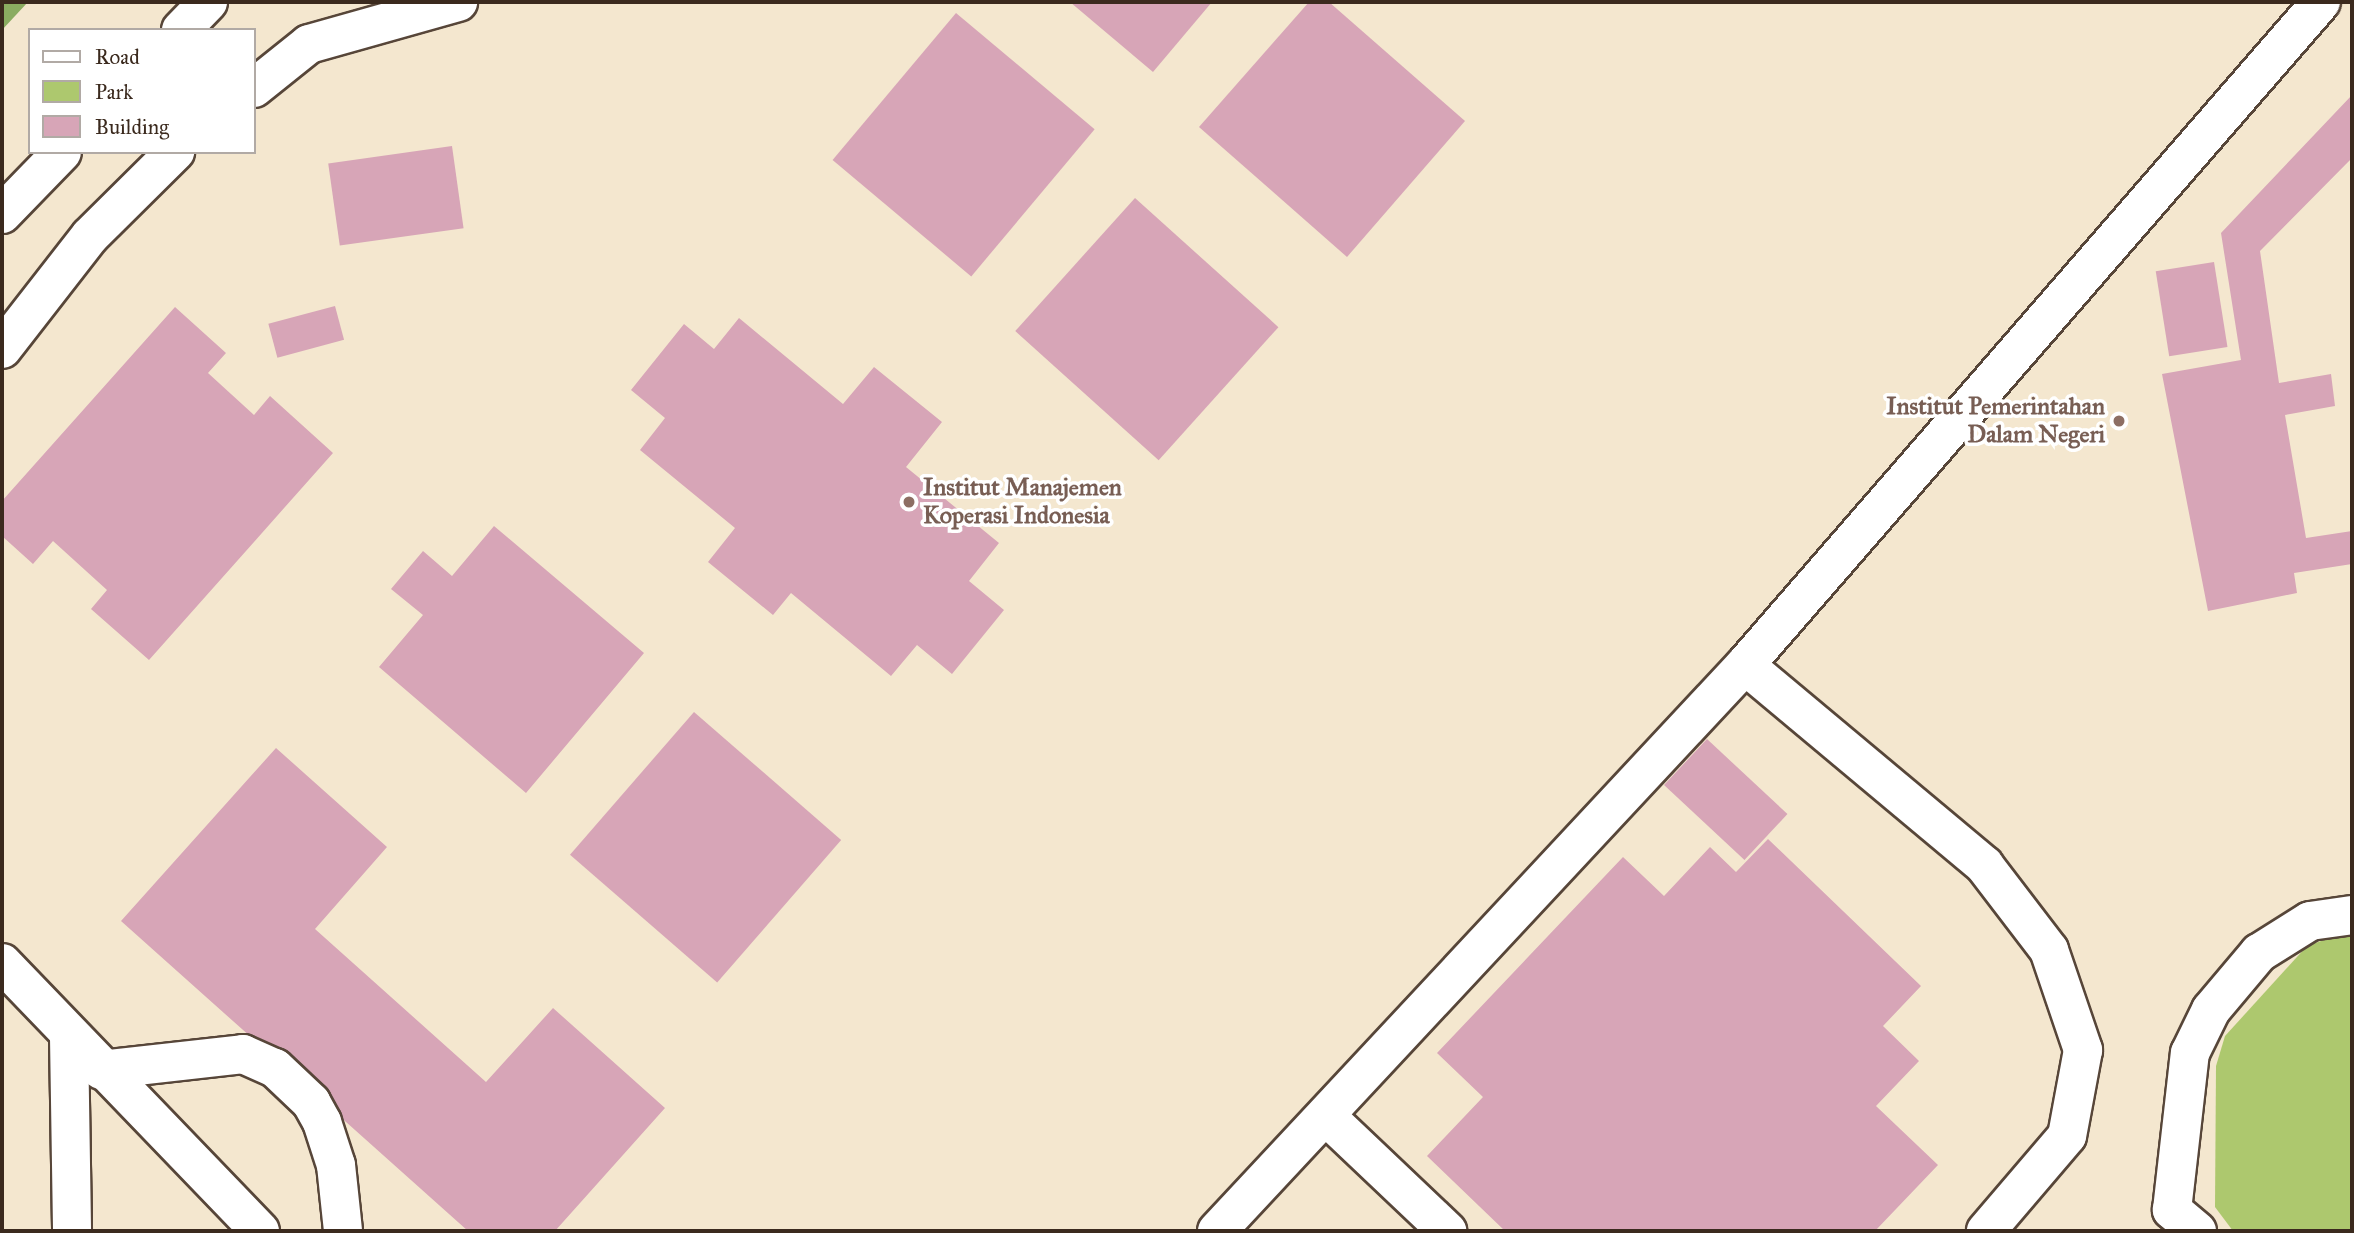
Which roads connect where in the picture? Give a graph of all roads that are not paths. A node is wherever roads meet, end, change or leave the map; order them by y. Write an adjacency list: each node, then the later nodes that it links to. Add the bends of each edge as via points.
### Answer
1 (208, 2): 4 (street)
2 (458, 2): 5 (street, via 309,44)
3 (2320, 2): 10 (street)
4 (183, 28)
5 (256, 86)
6 (60, 154): 8 (street)
7 (173, 154): 9 (street, via 90,236)
8 (2, 214)
9 (2, 349)
10 (1745, 665): 15 (street); 22 (street, via 1984,865 2049,950 2083,1050 2067,1136)
11 (2352, 915): 16 (street, via 2310,920 2259,953 2211,1010 2190,1053 2180,1099)
12 (2, 963): 13 (street)
13 (69, 1037): 14 (street); 17 (street)
14 (101, 1070): 18 (street); 19 (street, via 243,1054 275,1068 311,1102 322,1122 336,1165)
15 (1327, 1117): 20 (street); 21 (street)
16 (2174, 1224)
17 (72, 1231)
18 (260, 1231)
19 (343, 1231)
20 (1217, 1231)
21 (1447, 1231)
22 (1986, 1231)

